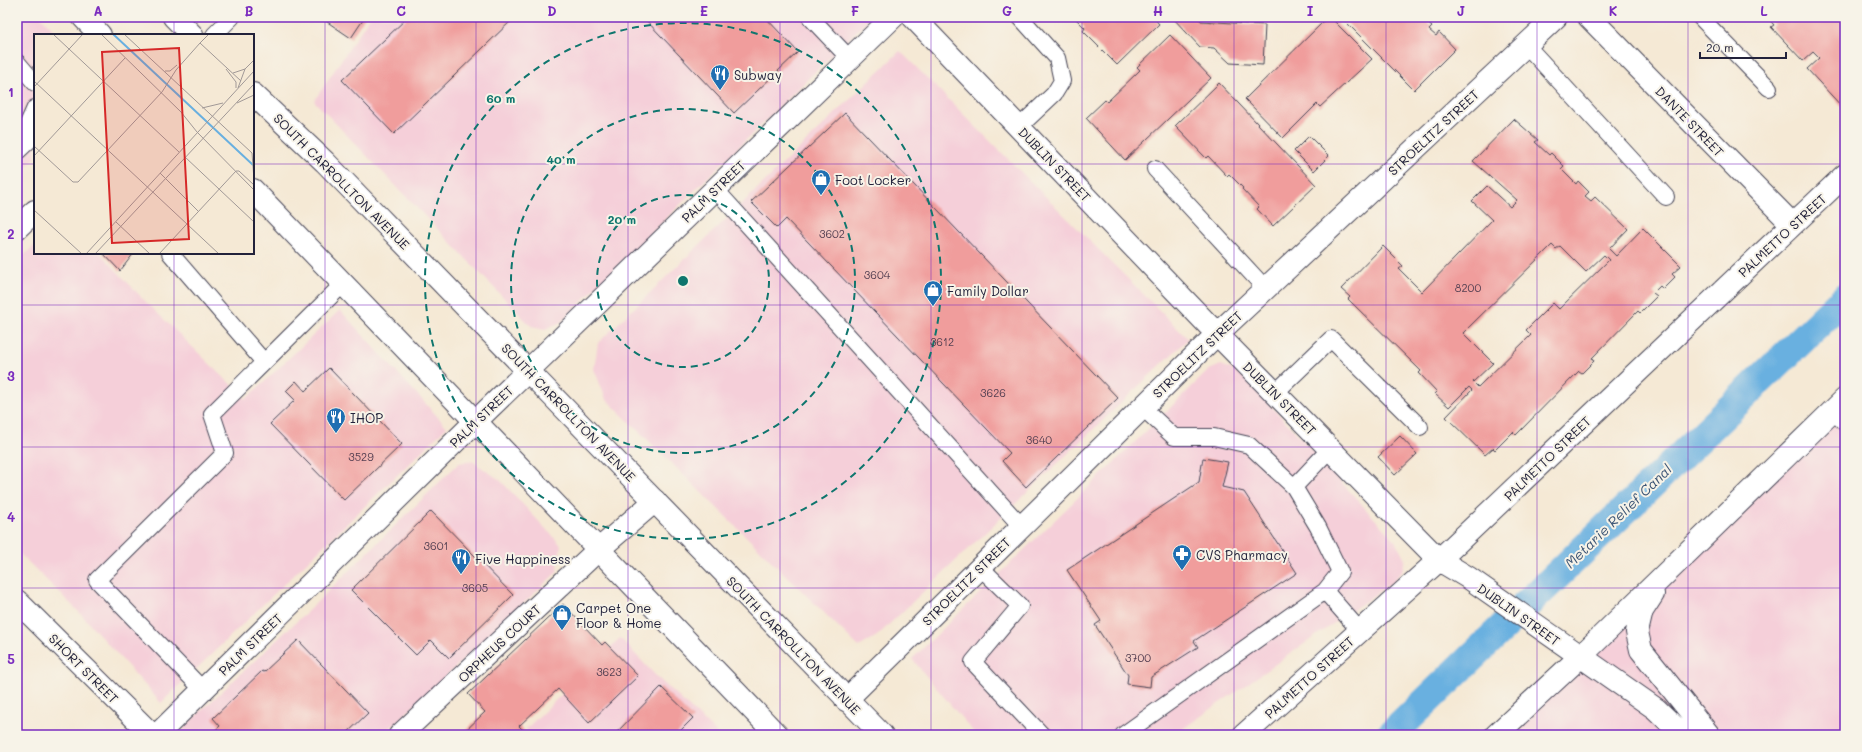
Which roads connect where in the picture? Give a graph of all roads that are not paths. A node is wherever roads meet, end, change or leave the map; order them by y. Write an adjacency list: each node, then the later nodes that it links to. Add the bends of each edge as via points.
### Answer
1 (83, 17): 11 (street)
2 (174, 17): 12 (street)
3 (232, 17): 13 (lane)
4 (810, 17): 15 (lane)
5 (893, 17): 15 (street, PALM STREET)
6 (913, 17): 21 (street, DUBLIN STREET)
7 (1020, 17): 21 (lane, via 1057,58 1062,82 1054,94)
8 (1556, 17): 14 (street, STROELITZ STREET)
9 (1589, 17): 31 (street, DANTE STREET)
10 (1700, 17): 18 (lane)
11 (99, 34)
12 (191, 34)
13 (215, 34)
14 (1526, 45): 29 (lane); 35 (street, STROELITZ STREET)
15 (850, 59): 27 (street, PALM STREET)
16 (17, 62): 17 (lane)
17 (34, 82)
18 (1769, 88)
19 (254, 95): 38 (street, SOUTH CARROLLTON AVENUE, via 325,162)
20 (34, 110): 23 (lane, via 26,128)
21 (1019, 127): 36 (street, DUBLIN STREET)
22 (34, 136): 24 (lane)
23 (17, 137)
24 (17, 152)
25 (1155, 169): 35 (lane)
26 (1845, 175): 31 (street, PALMETTO STREET)
27 (715, 189): 38 (street, PALM STREET); 47 (lane)
28 (254, 191): 34 (street)
29 (1666, 196)
30 (34, 212): 32 (street)
31 (1792, 224): 49 (street, PALMETTO STREET)
32 (17, 228)
33 (171, 254): 37 (lane)
34 (343, 284): 37 (lane); 42 (street)
35 (1265, 288): 36 (street, STROELITZ STREET)
36 (1217, 334): 39 (street, DUBLIN STREET); 40 (street, STROELITZ STREET)
37 (264, 362): 56 (lane, via 212,414 225,453 97,580)
38 (529, 370): 42 (street, PALM STREET); 46 (street, SOUTH CARROLLTON AVENUE)
39 (1274, 393): 43 (lane, via 1331,339); 44 (street, DUBLIN STREET)
40 (1142, 407): 45 (lane, via 1174,438 1214,437 1249,445); 47 (street, STROELITZ STREET)
41 (1841, 411): 51 (street)
42 (476, 421): 48 (street); 56 (street, PALM STREET)
43 (1420, 427)
44 (1330, 449): 45 (lane); 49 (street, DUBLIN STREET)
45 (1294, 486): 52 (lane, via 1340,572)
46 (655, 501): 48 (street, ORPHEUS COURT); 57 (street, SOUTH CARROLLTON AVENUE)
47 (1022, 527): 50 (street, STROELITZ STREET)
48 (598, 550): 60 (street, ORPHEUS COURT); 61 (street)
49 (1439, 560): 54 (street, PALMETTO STREET); 55 (street, DUBLIN STREET, via 1469,578)
50 (980, 567): 57 (street, STROELITZ STREET); 63 (lane, via 1020,606 973,662)
51 (1668, 572): 55 (street); 68 (street, via 1642,611 1637,632 1641,650)
52 (1325, 591): 54 (lane); 64 (lane)
53 (17, 601): 58 (street, SHORT STREET)
54 (1360, 631): 65 (street, PALMETTO STREET)
55 (1580, 657): 66 (street); 67 (street, DUBLIN STREET, via 1656,709)
56 (203, 690): 59 (street, PALM STREET)
57 (846, 700): 62 (street, SOUTH CARROLLTON AVENUE)
58 (152, 735)
59 (157, 735)
60 (400, 735)
61 (777, 735)
62 (882, 735)
63 (1042, 735)
64 (1123, 735)
65 (1244, 735)
66 (1496, 735)
67 (1683, 735)
68 (1709, 735)

